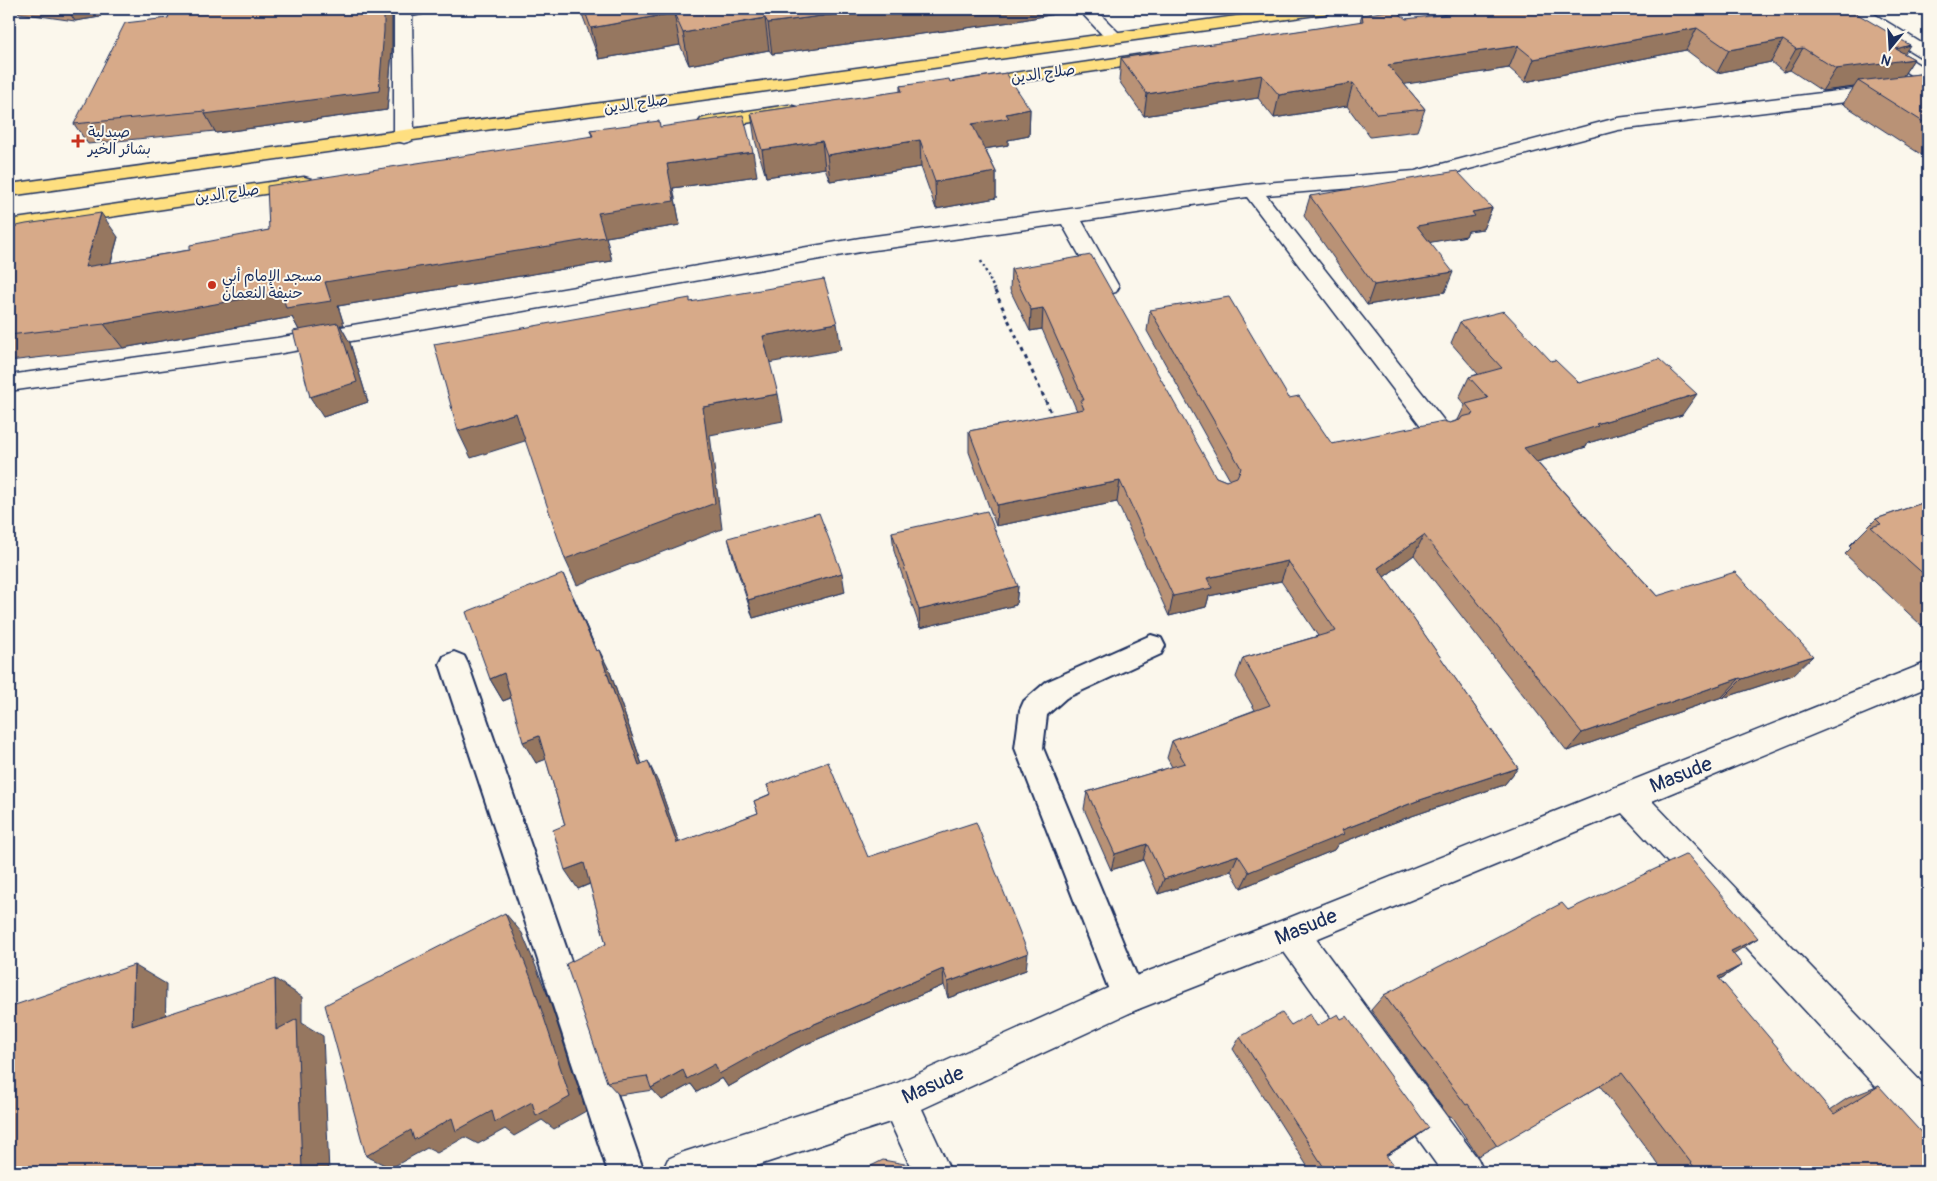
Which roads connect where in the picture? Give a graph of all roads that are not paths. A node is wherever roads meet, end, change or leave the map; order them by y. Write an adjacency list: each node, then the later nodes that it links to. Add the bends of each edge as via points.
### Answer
1 (420, 9): 14 (street, via 403,12)
2 (1086, 9): 6 (street)
3 (1323, 9): 6 (highway, صلاح الدين)
4 (1817, 9): 9 (street)
5 (1854, 9): 7 (street)
6 (1114, 36): 14 (highway, صلاح الدين)
7 (1928, 54)
8 (1174, 55): 11 (highway, صلاح الدين)
9 (1928, 78)
10 (1928, 86): 17 (street, via 1617,124 1416,177)
11 (956, 87)
12 (808, 108): 13 (highway)
13 (690, 126)
14 (404, 136): 16 (highway, صلاح الدين)
15 (325, 180): 19 (highway, صلاح الدين)
16 (9, 190)
17 (1252, 190): 18 (street); 22 (street)
18 (1069, 216): 20 (street); 21 (street, via 860,245 277,346)
19 (9, 226)
20 (1116, 302)
21 (9, 383)
22 (1440, 433)
23 (1151, 646): 28 (lane, via 1056,690 1034,710 1029,748)
24 (454, 664): 31 (lane)
25 (1928, 674): 26 (street, Masude)
26 (1628, 797): 27 (street, Masude); 30 (street)
27 (1291, 933): 28 (street, Masude); 34 (street)
28 (1128, 996): 29 (street, Masude)
29 (899, 1102): 32 (street, Masude); 33 (street)
30 (1928, 1116)
31 (626, 1172)
32 (681, 1172)
33 (932, 1172)
34 (1465, 1172)

